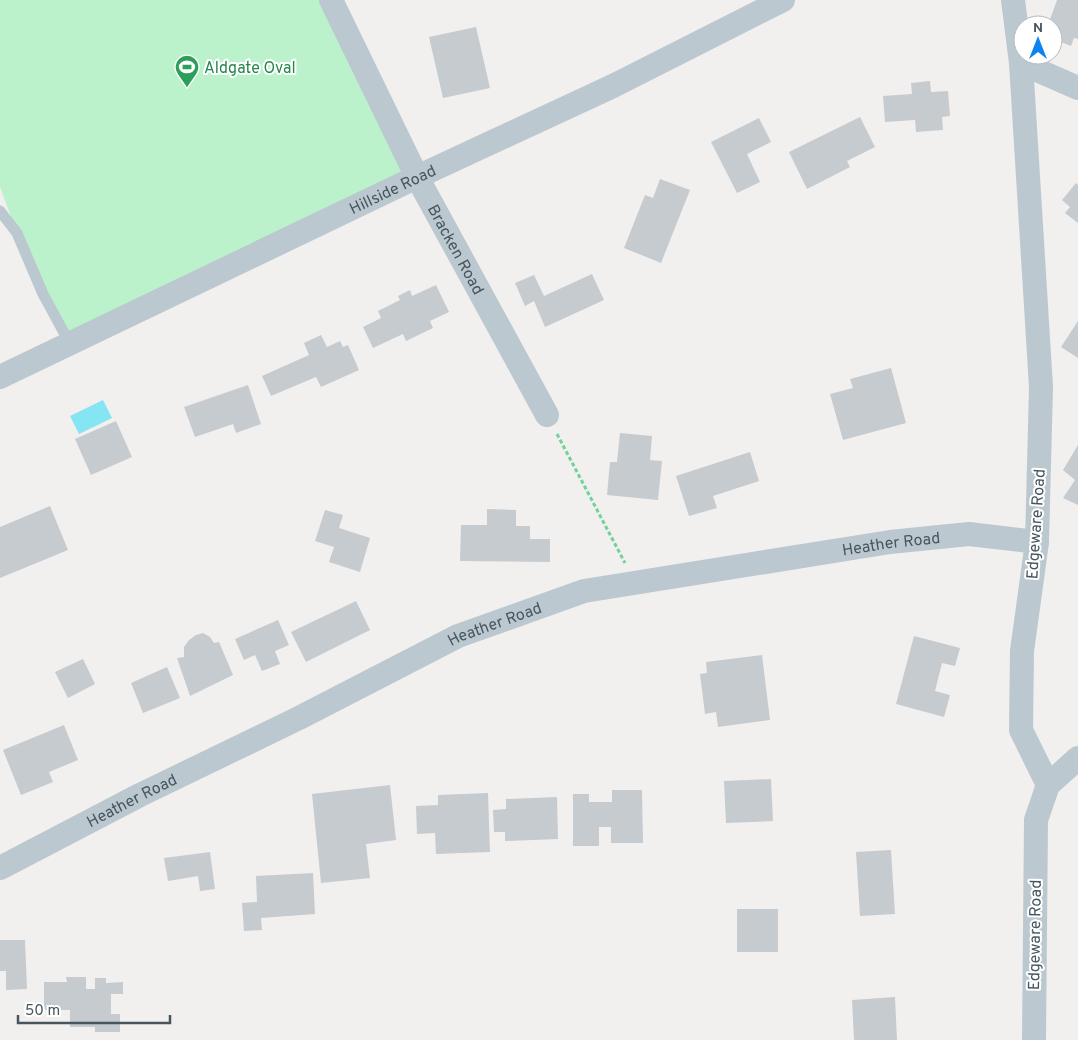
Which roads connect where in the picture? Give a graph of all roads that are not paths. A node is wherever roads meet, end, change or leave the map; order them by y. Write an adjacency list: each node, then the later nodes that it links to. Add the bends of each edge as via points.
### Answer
1 (331, 0): 8 (street, Bracken Road)
2 (783, 0): 8 (street, Hillside Road, via 613,86)
3 (1013, 0): 4 (street, Edgeware Road)
4 (1015, 15)
5 (1021, 65): 13 (street, Edgeware Road, via 1041,387)
6 (1026, 65): 7 (street)
7 (1078, 88)
8 (417, 177): 10 (street, Hillside Road); 12 (street, Bracken Road)
9 (0, 211): 10 (lane, via 17,233 43,294)
10 (69, 342): 11 (street, Hillside Road)
11 (0, 377)
12 (547, 415)
13 (1037, 542): 15 (street, Edgeware Road, via 1022,651 1021,730); 16 (street, Heather Road, via 969,534 890,542 584,591 458,636)
14 (1078, 758): 15 (street)
15 (1048, 785): 17 (street, Edgeware Road, via 1036,820)
16 (0, 868)
17 (1034, 1040)

